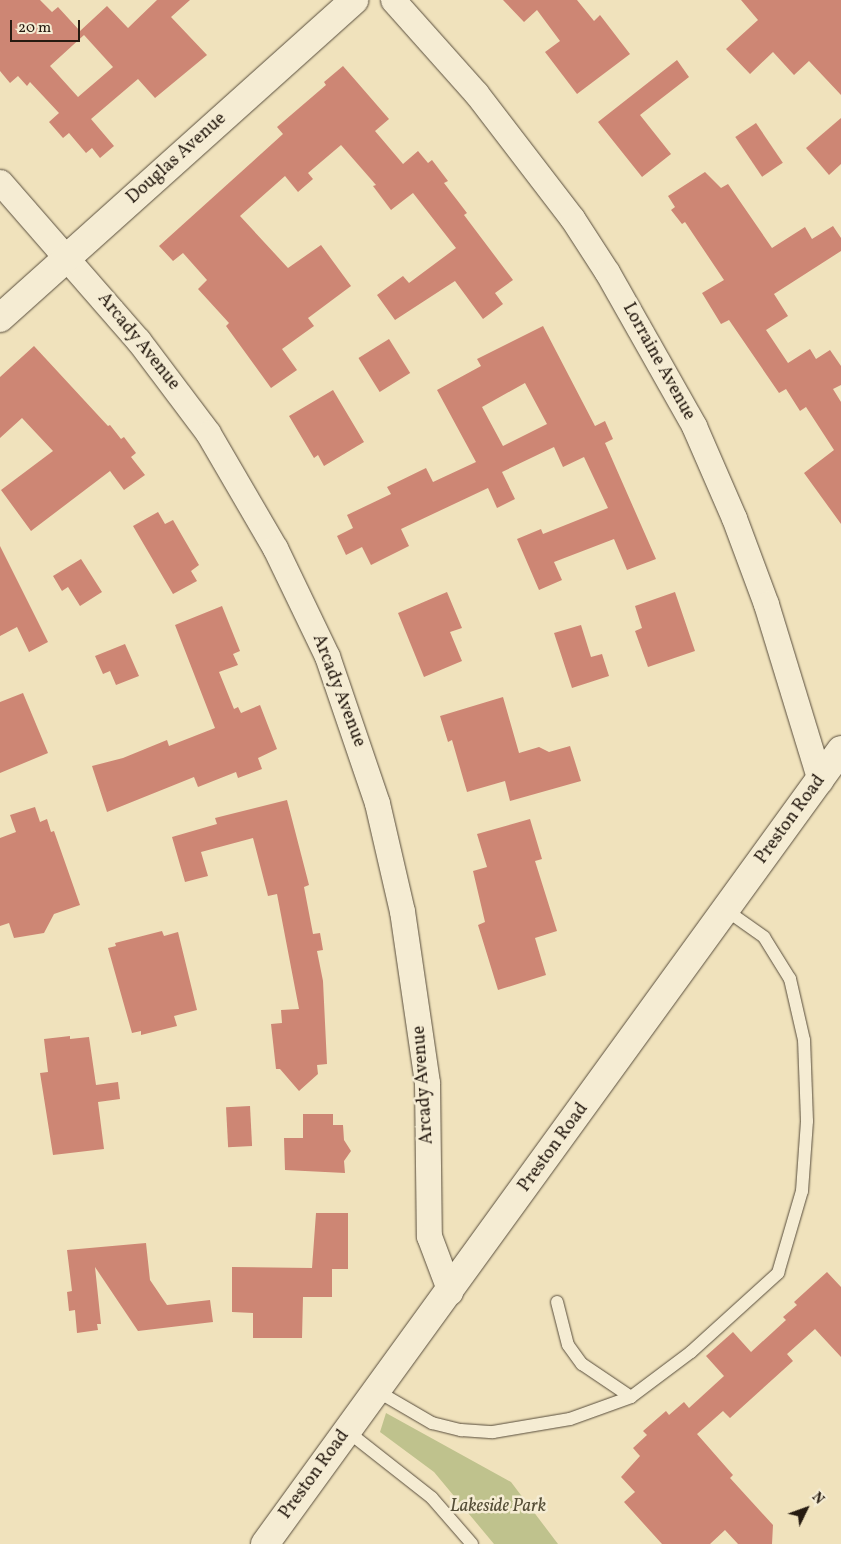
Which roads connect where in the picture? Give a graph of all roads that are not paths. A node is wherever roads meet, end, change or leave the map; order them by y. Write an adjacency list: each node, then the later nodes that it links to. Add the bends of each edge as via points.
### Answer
1 (354, 0): 4 (main road, Douglas Avenue)
2 (393, 0): 7 (street, Lorraine Avenue, via 476,94 572,218 607,272 694,426 734,518 766,604)
3 (0, 182): 4 (street, Arcady Avenue)
4 (68, 257): 5 (main road, Douglas Avenue); 9 (street, Arcady Avenue, via 168,377 208,433 275,548 340,690 377,803 402,911 428,1084 429,1236)
5 (0, 318)
6 (841, 750): 7 (main road, Preston Road)
7 (820, 781): 8 (main road, Preston Road)
8 (726, 910): 9 (main road, Preston Road); 12 (lane, via 764,938 790,979 804,1040 807,1121 802,1191 778,1273 692,1352)
9 (450, 1292): 11 (main road, Preston Road)
10 (557, 1302): 12 (lane, via 568,1344 582,1364)
11 (377, 1391): 12 (lane, via 432,1423 461,1430 493,1432 570,1419); 13 (main road, Preston Road)
12 (631, 1397)
13 (347, 1431): 14 (main road, Preston Road); 15 (lane, via 432,1498)
14 (265, 1544)
15 (472, 1544)

